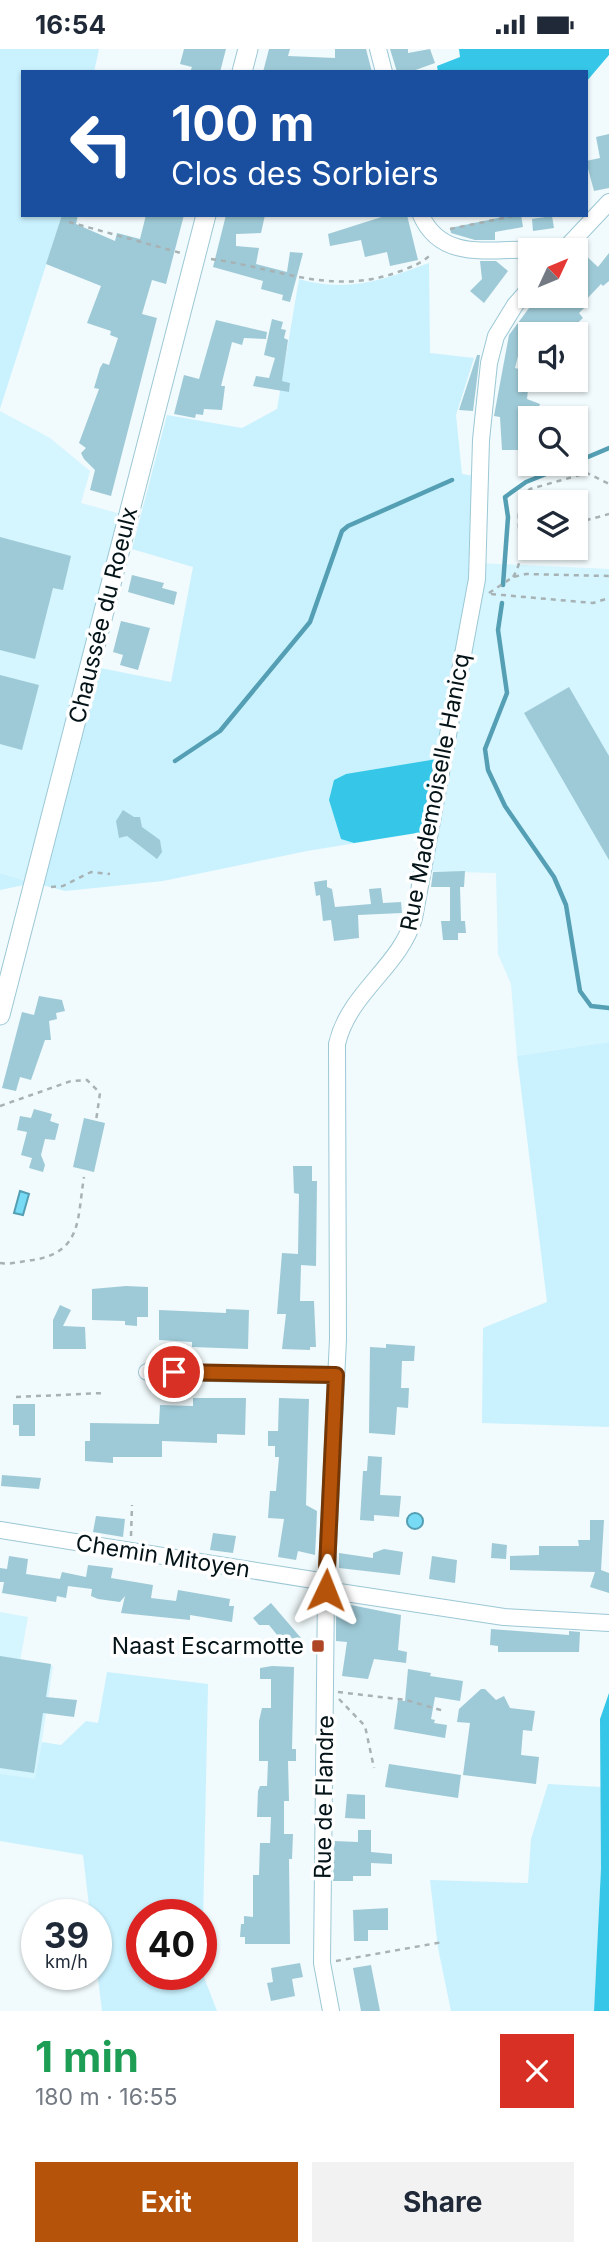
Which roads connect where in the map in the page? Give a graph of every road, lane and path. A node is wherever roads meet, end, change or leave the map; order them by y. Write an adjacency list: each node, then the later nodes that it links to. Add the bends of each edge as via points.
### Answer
1 (248, 49): 3 (main road)
2 (378, 49): 4 (street)
3 (243, 70)
4 (383, 70)
5 (609, 202): 10 (street)
6 (205, 217): 13 (main road, Chaussée du Roeulx)
7 (423, 217): 11 (street)
8 (509, 217): 11 (path, via 449,229)
9 (69, 222): 13 (path)
10 (575, 238)
11 (441, 243): 12 (street, via 457,250); 13 (path, via 425,261 376,280 322,283)
12 (518, 250)
13 (195, 257): 24 (main road, Chaussée du Roeulx)
14 (518, 304): 31 (street, Rue Mademoiselle Hanicq, via 500,328 489,363 481,440 477,579 414,918 402,945 349,1010 337,1044)
15 (609, 484): 16 (path, via 587,473)
16 (529, 490)
17 (609, 514): 18 (path)
18 (588, 520)
19 (519, 560): 21 (path)
20 (609, 576): 21 (path)
21 (513, 577): 22 (path, via 488,594 593,603)
22 (609, 598)
23 (110, 874): 24 (path, via 91,872 56,887)
24 (34, 883): 25 (main road, Chaussée du Roeulx)
25 (0, 1015)
26 (0, 1106): 27 (path, via 71,1081 87,1080 100,1093)
27 (96, 1121)
28 (84, 1177): 29 (path, via 75,1231 65,1249 51,1257)
29 (0, 1263)
30 (147, 1372): 31 (street)
31 (336, 1375): 37 (street, Rue Mademoiselle Hanicq)
32 (104, 1393): 33 (path)
33 (16, 1398)
34 (132, 1505): 36 (path)
35 (0, 1529): 36 (street, Chemin Mitoyen)
36 (131, 1551): 37 (street, Chemin Mitoyen)
37 (326, 1586): 38 (street, Chemin Mitoyen, via 504,1617); 39 (street, Rue de Flandre)
38 (609, 1623)
39 (326, 1690): 40 (path, via 406,1700); 41 (path, via 365,1725); 43 (street, Rue de Flandre)
40 (444, 1711)
41 (374, 1768)
42 (443, 1942): 43 (path)
43 (322, 1963): 44 (street, Rue de Flandre)
44 (331, 2011)

